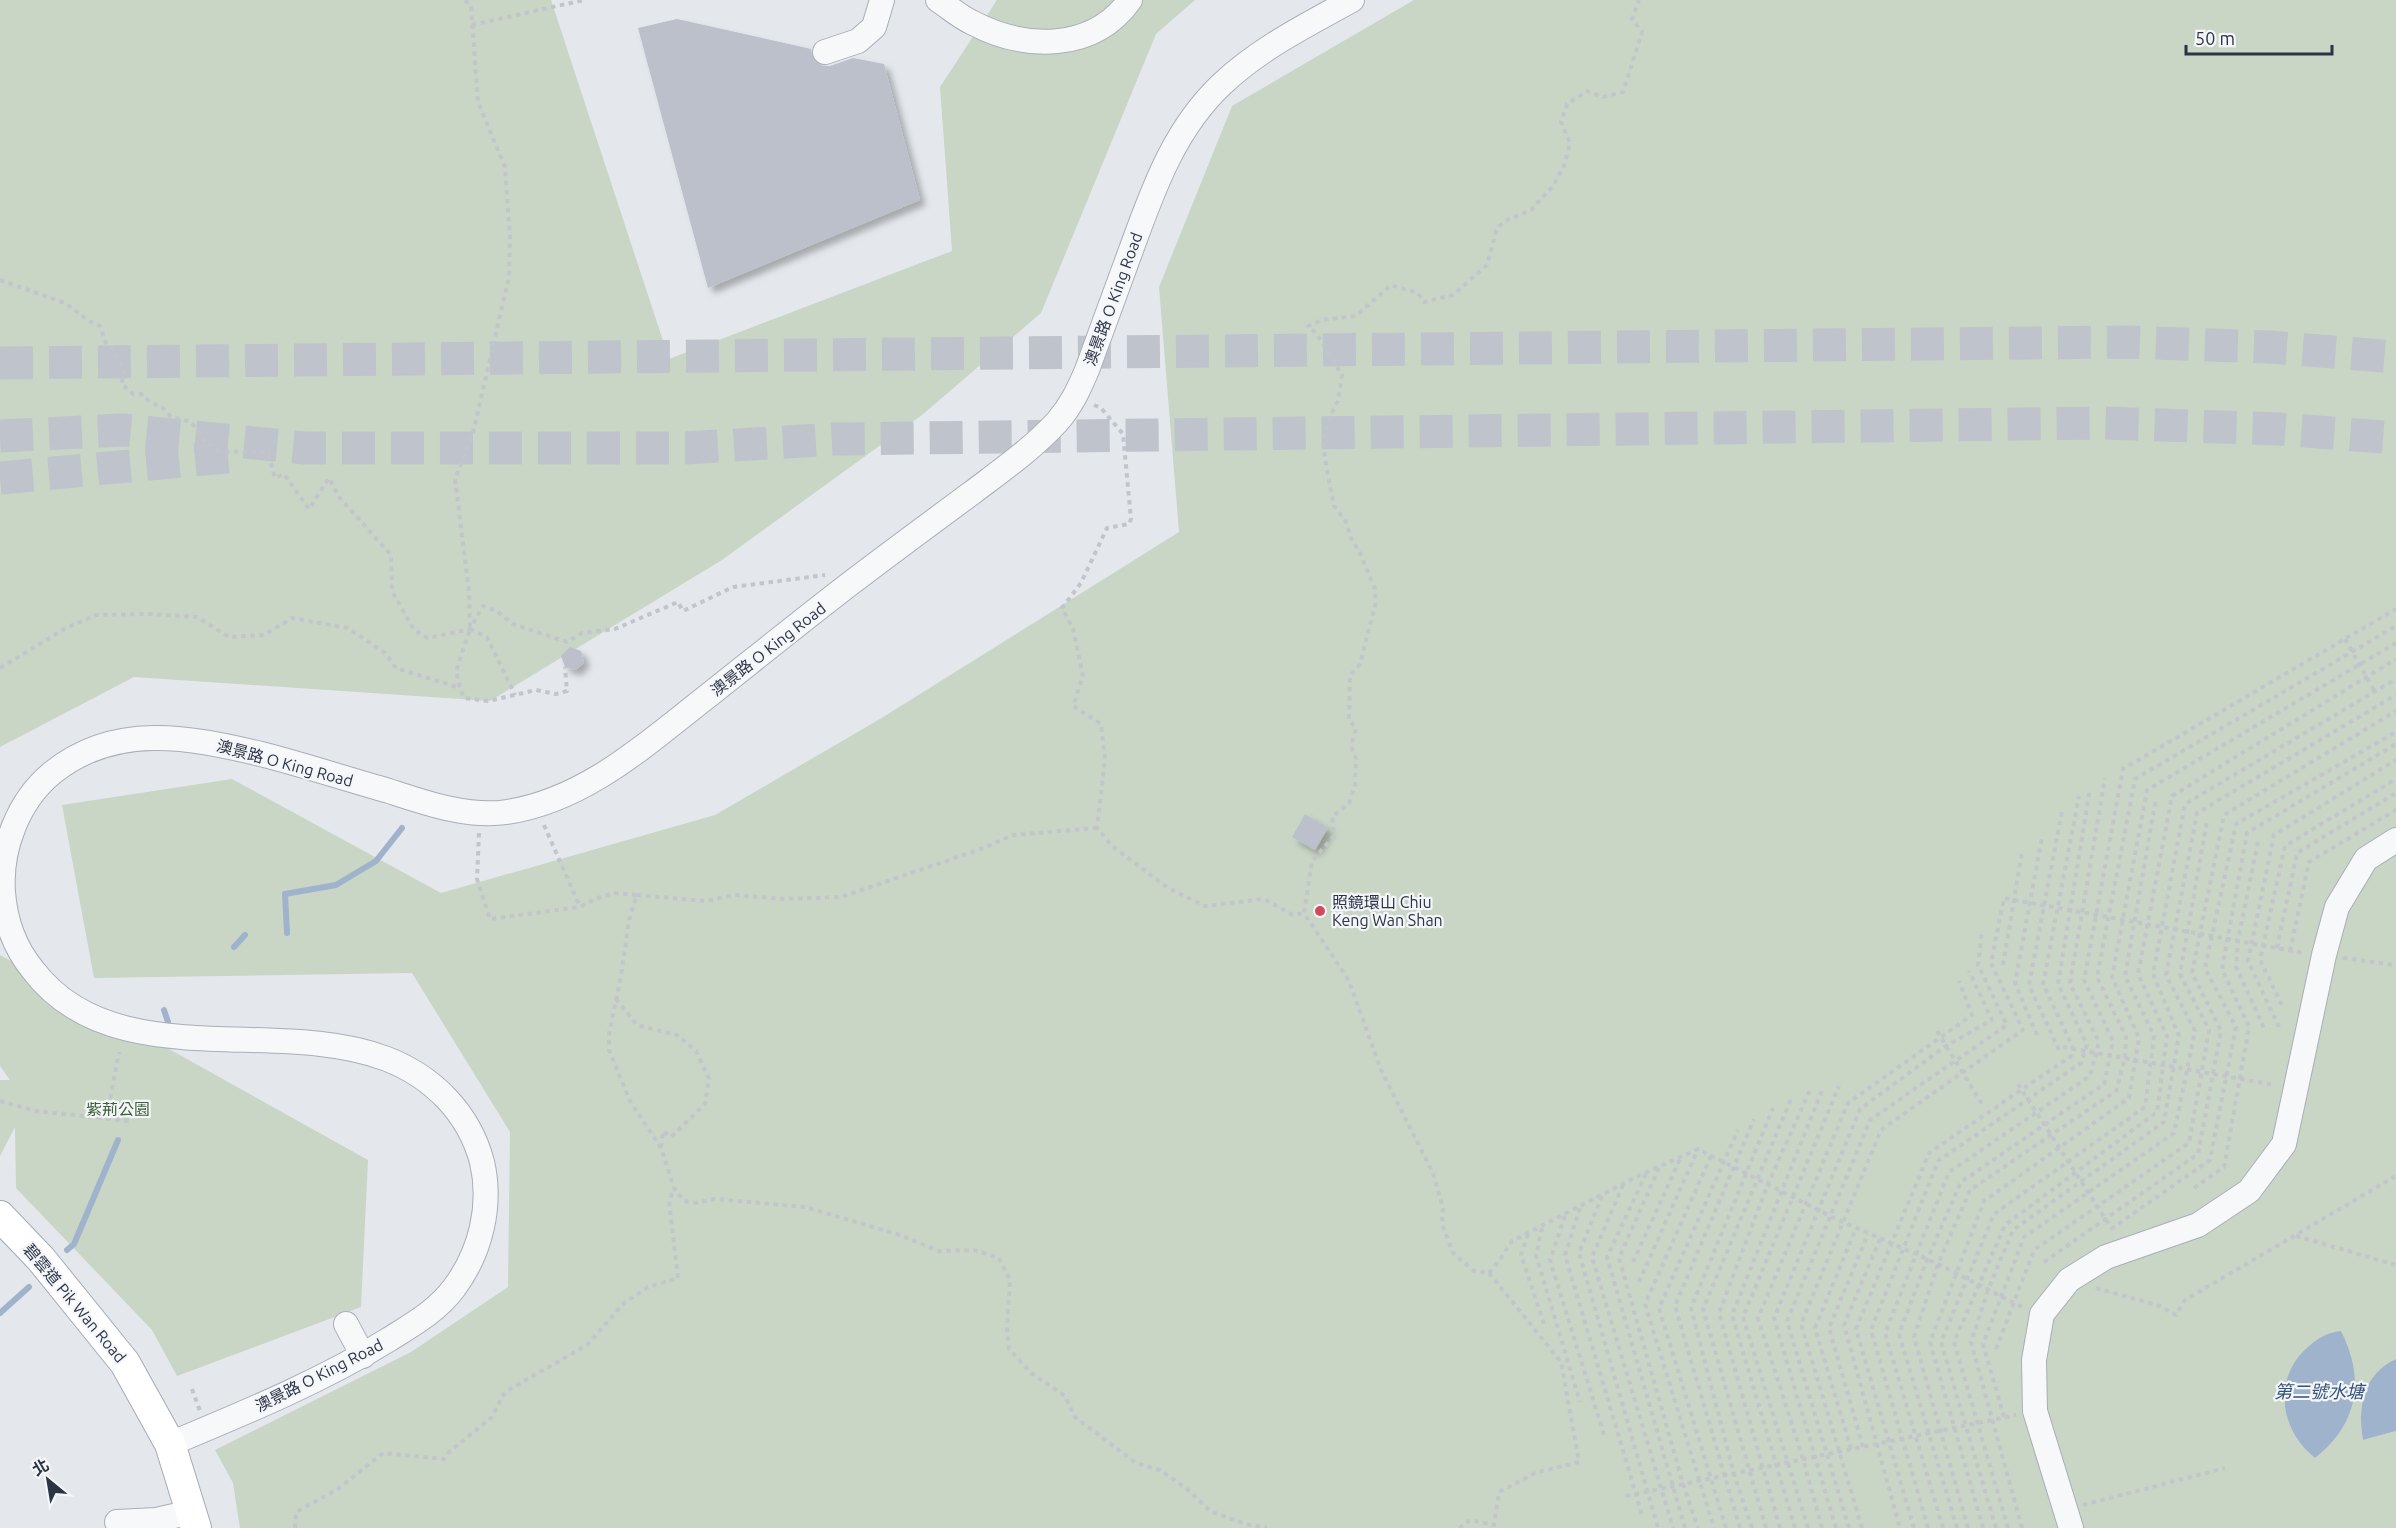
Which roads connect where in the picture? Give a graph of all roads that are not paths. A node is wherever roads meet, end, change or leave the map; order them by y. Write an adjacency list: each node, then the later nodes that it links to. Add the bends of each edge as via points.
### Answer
1 (882, 0): 5 (street, via 874,27 858,41)
2 (938, 0): 3 (street, via 985,28 1027,40 1055,42 1099,30 1114,20)
3 (1130, 0)
4 (1352, 0): 9 (street, 澳景路 O King Road, via 1246,64 1221,85 1192,119 1153,189 1076,397 1060,419 1029,449 848,585 626,761 579,788 535,805 480,813 411,798 218,744 151,737 106,745 63,766 45,780 24,806 9,839 3,896 19,949 38,977 57,995 103,1021 139,1031 330,1045 385,1059 420,1076 458,1111 483,1165 486,1207 467,1268 440,1304)
5 (825, 52)
6 (2396, 840): 11 (street, via 2366,859 2337,907 2284,1144 2249,1191 2198,1225 2106,1257 2069,1280 2042,1314 2034,1360 2035,1411)
7 (0, 1216): 10 (main road, 碧雲道 Pik Wan Road, via 41,1259 125,1363)
8 (346, 1324): 9 (street)
9 (363, 1356): 10 (street, 澳景路 O King Road)
10 (170, 1444): 12 (main road, 碧雲道 Pik Wan Road)
11 (2068, 1519)
12 (194, 1520): 13 (street)
13 (117, 1522)

